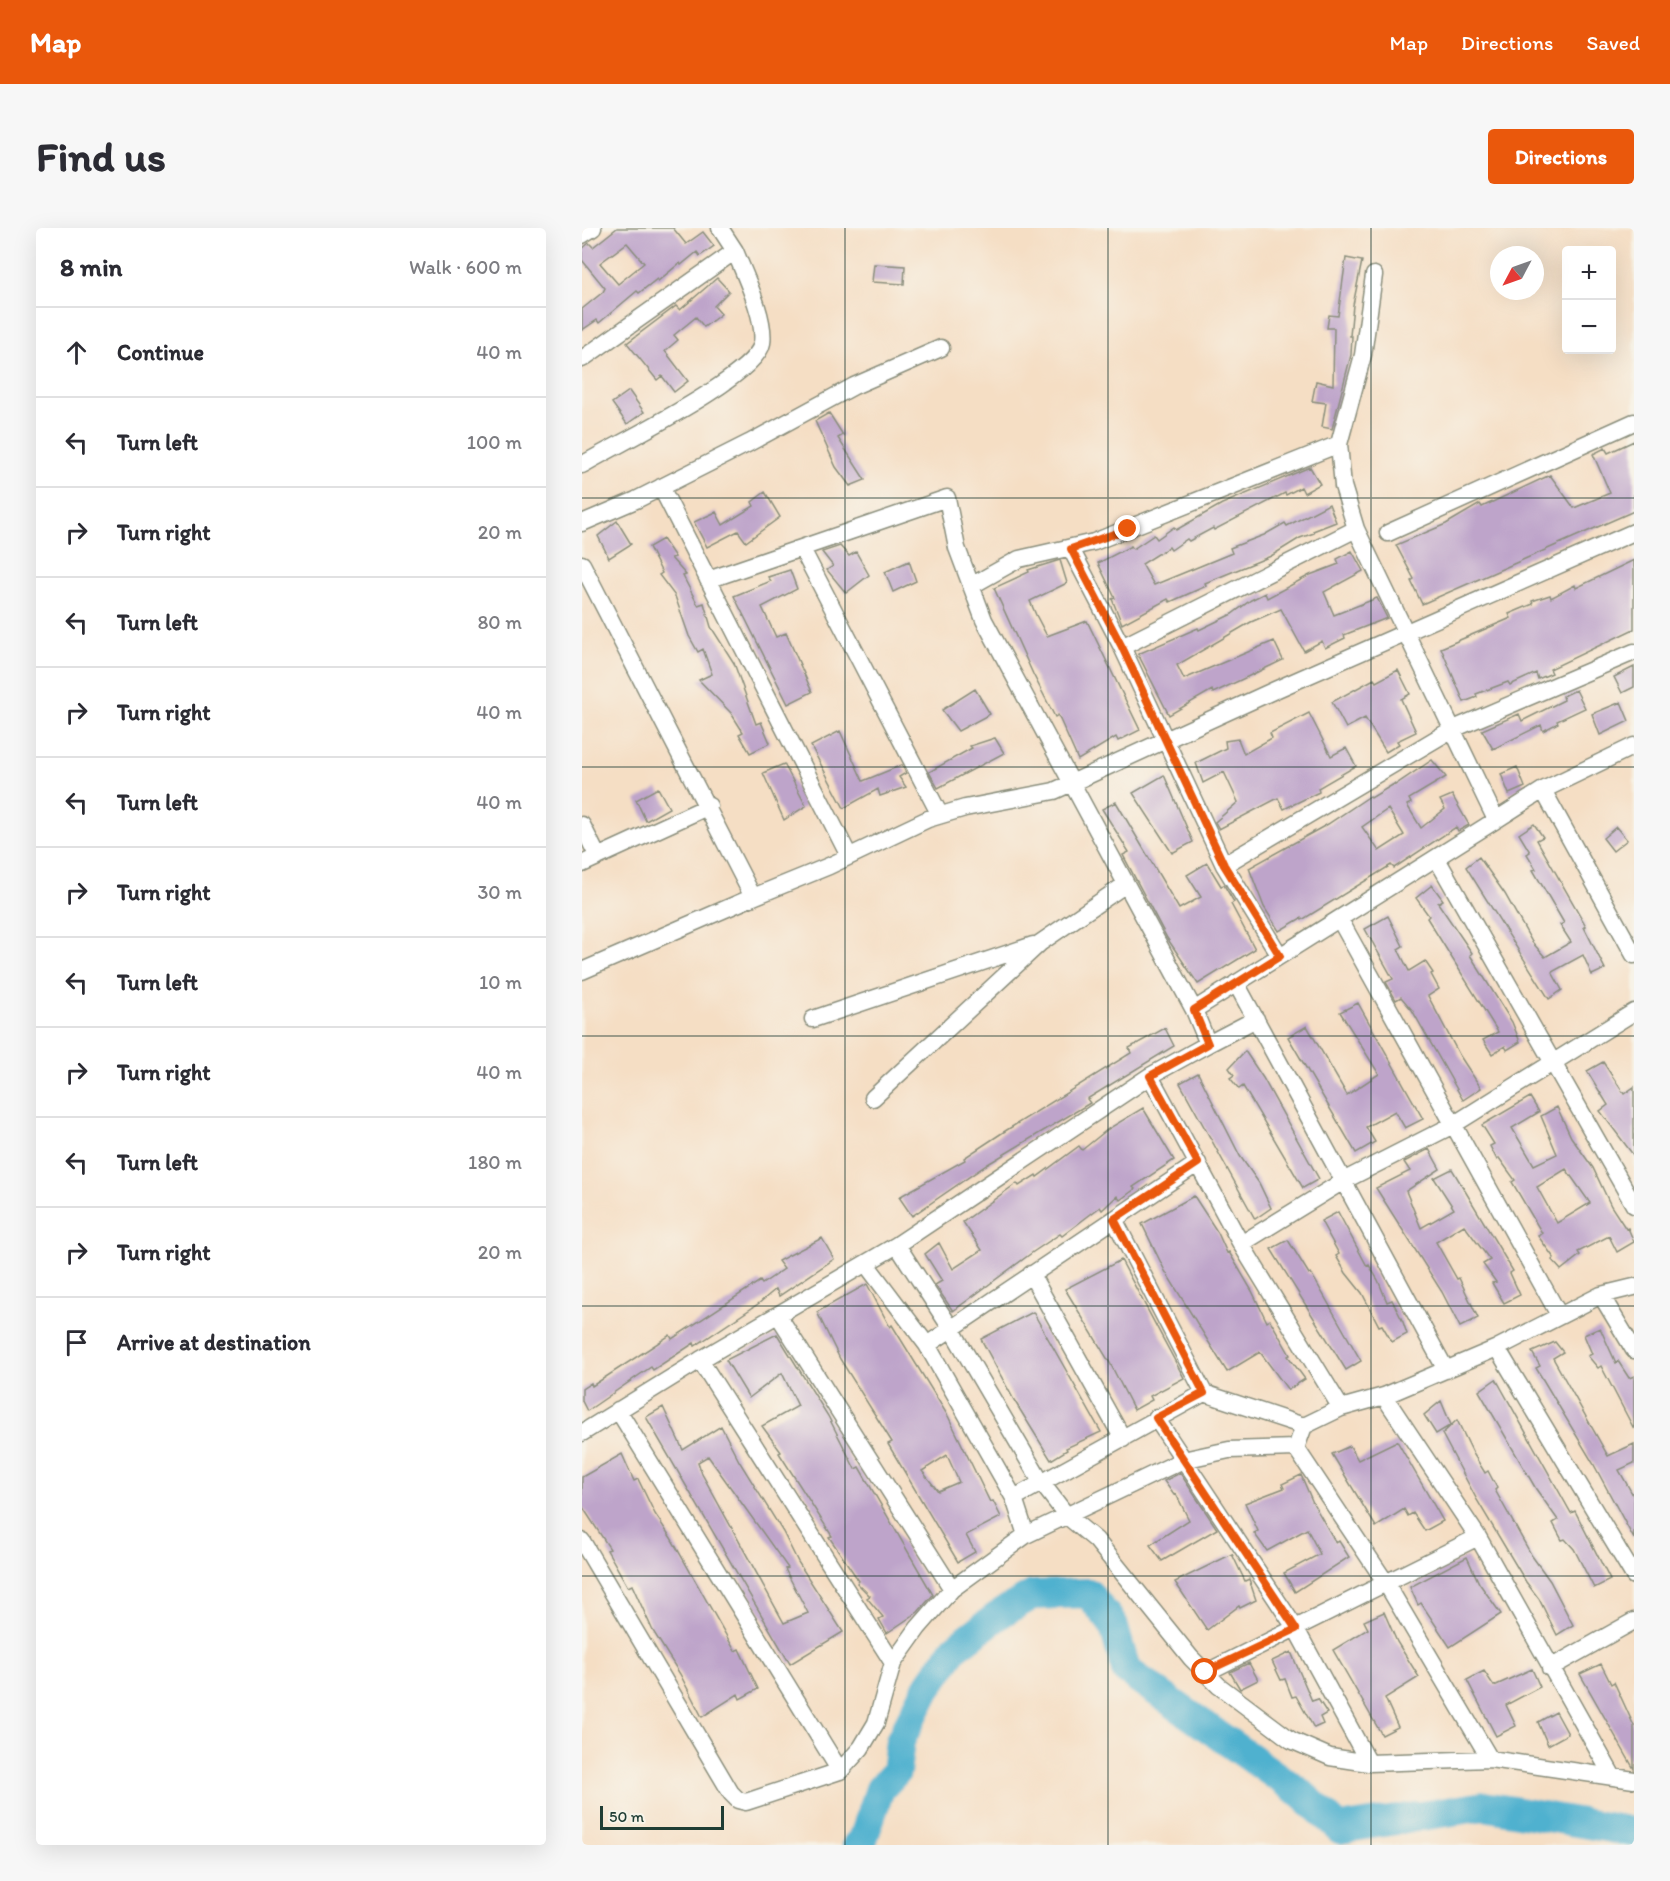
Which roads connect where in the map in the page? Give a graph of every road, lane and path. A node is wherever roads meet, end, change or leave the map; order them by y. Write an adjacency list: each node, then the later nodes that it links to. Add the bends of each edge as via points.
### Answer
1 (593, 228): 3 (street)
2 (720, 228): 4 (street)
3 (582, 235)
4 (735, 250): 7 (street); 10 (street, via 761,325 762,344 756,356 718,389)
5 (1374, 275): 9 (street, via 1363,355)
6 (941, 348): 11 (street, via 854,386)
7 (582, 360)
8 (1634, 422): 15 (street)
9 (1339, 444): 13 (street, via 1343,486); 17 (street)
10 (582, 465)
11 (661, 487): 12 (street); 19 (street)
12 (582, 523)
13 (1356, 529): 21 (street); 22 (street)
14 (1634, 531): 21 (street)
15 (1388, 533)
16 (802, 549): 19 (street); 20 (street, via 947,498 957,548); 30 (street)
17 (1071, 549): 20 (street, via 1019,559); 22 (street)
18 (582, 564): 29 (street)
19 (708, 580): 33 (street)
20 (971, 586): 27 (street, via 984,620)
21 (1405, 632): 24 (street); 25 (street)
22 (1122, 647): 25 (street)
23 (1634, 652): 24 (street)
24 (1451, 730): 31 (street); 37 (street)
25 (1166, 740): 27 (street); 37 (street)
26 (1634, 746): 28 (street)
27 (1071, 783): 30 (street, via 1054,791); 38 (street)
28 (1543, 790): 31 (street); 42 (street)
29 (709, 806): 34 (street); 39 (street)
30 (940, 816): 33 (street)
31 (1496, 820): 35 (street)
32 (582, 825): 34 (street)
33 (849, 856): 39 (street)
34 (598, 857): 36 (street)
35 (1437, 860): 40 (street); 51 (street)
36 (582, 864)
37 (1224, 865): 43 (street)
38 (1126, 884): 41 (street); 46 (street)
39 (753, 897): 44 (street)
40 (1340, 920): 43 (street); 54 (street)
41 (1040, 943): 48 (street); 53 (street)
42 (1634, 955)
43 (1280, 956): 45 (street)
44 (582, 971)
45 (1236, 983): 46 (street); 49 (street)
46 (1194, 1010): 50 (street)
47 (1634, 1012): 51 (street)
48 (813, 1019)
49 (1256, 1019): 50 (street); 56 (street)
50 (1208, 1044): 52 (street)
51 (1553, 1061): 54 (street); 57 (street)
52 (1150, 1076): 55 (street); 60 (street)
53 (873, 1098)
54 (1453, 1125): 56 (street); 66 (street)
55 (1198, 1163): 58 (street); 59 (street)
56 (1345, 1180): 59 (street); 72 (street)
57 (1634, 1205)
58 (1114, 1219): 62 (street); 73 (street)
59 (1241, 1244): 75 (street)
60 (897, 1245): 61 (street); 67 (street)
61 (866, 1264): 65 (street); 68 (street)
62 (1031, 1274): 67 (street); 80 (street)
63 (1634, 1287): 64 (street)
64 (1601, 1295): 66 (street); 70 (street)
65 (778, 1315): 71 (street); 91 (street)
66 (1559, 1315): 69 (street)
67 (952, 1330): 68 (street); 83 (street)
68 (927, 1345): 84 (street)
69 (1497, 1348): 72 (street); 89 (street)
70 (1634, 1350)
71 (700, 1360): 76 (street); 94 (street)
72 (1446, 1370): 74 (street)
73 (1204, 1393): 77 (street); 78 (street)
74 (1384, 1396): 75 (street); 87 (street)
75 (1341, 1408): 78 (street)
76 (618, 1410): 79 (street); 99 (street)
77 (1156, 1418): 80 (street); 82 (street)
78 (1304, 1426): 81 (street)
79 (582, 1433)
80 (1123, 1439): 83 (street)
81 (1296, 1448): 82 (street, via 1229,1450); 90 (street)
82 (1183, 1460): 85 (street); 93 (street)
83 (1041, 1482): 84 (street); 85 (street)
84 (1014, 1498): 86 (street)
85 (1067, 1516): 86 (street); 96 (street, via 1096,1540)
86 (1026, 1535): 91 (street)
87 (1478, 1537): 90 (street); 95 (street)
88 (582, 1541): 99 (street, via 738,1800 757,1800)
89 (1634, 1576)
90 (1386, 1583): 93 (street); 97 (street)
91 (952, 1589): 94 (street)
92 (1634, 1621): 95 (street)
93 (1296, 1629): 96 (street); 98 (street)
94 (893, 1663): 99 (street, via 876,1723)
95 (1550, 1668): 100 (street)
96 (1205, 1672): 98 (street, via 1291,1740 1330,1757)
97 (1490, 1759): 98 (street); 100 (street)
98 (1369, 1763)
99 (840, 1771)
100 (1613, 1778): 101 (street)
101 (1634, 1780)

